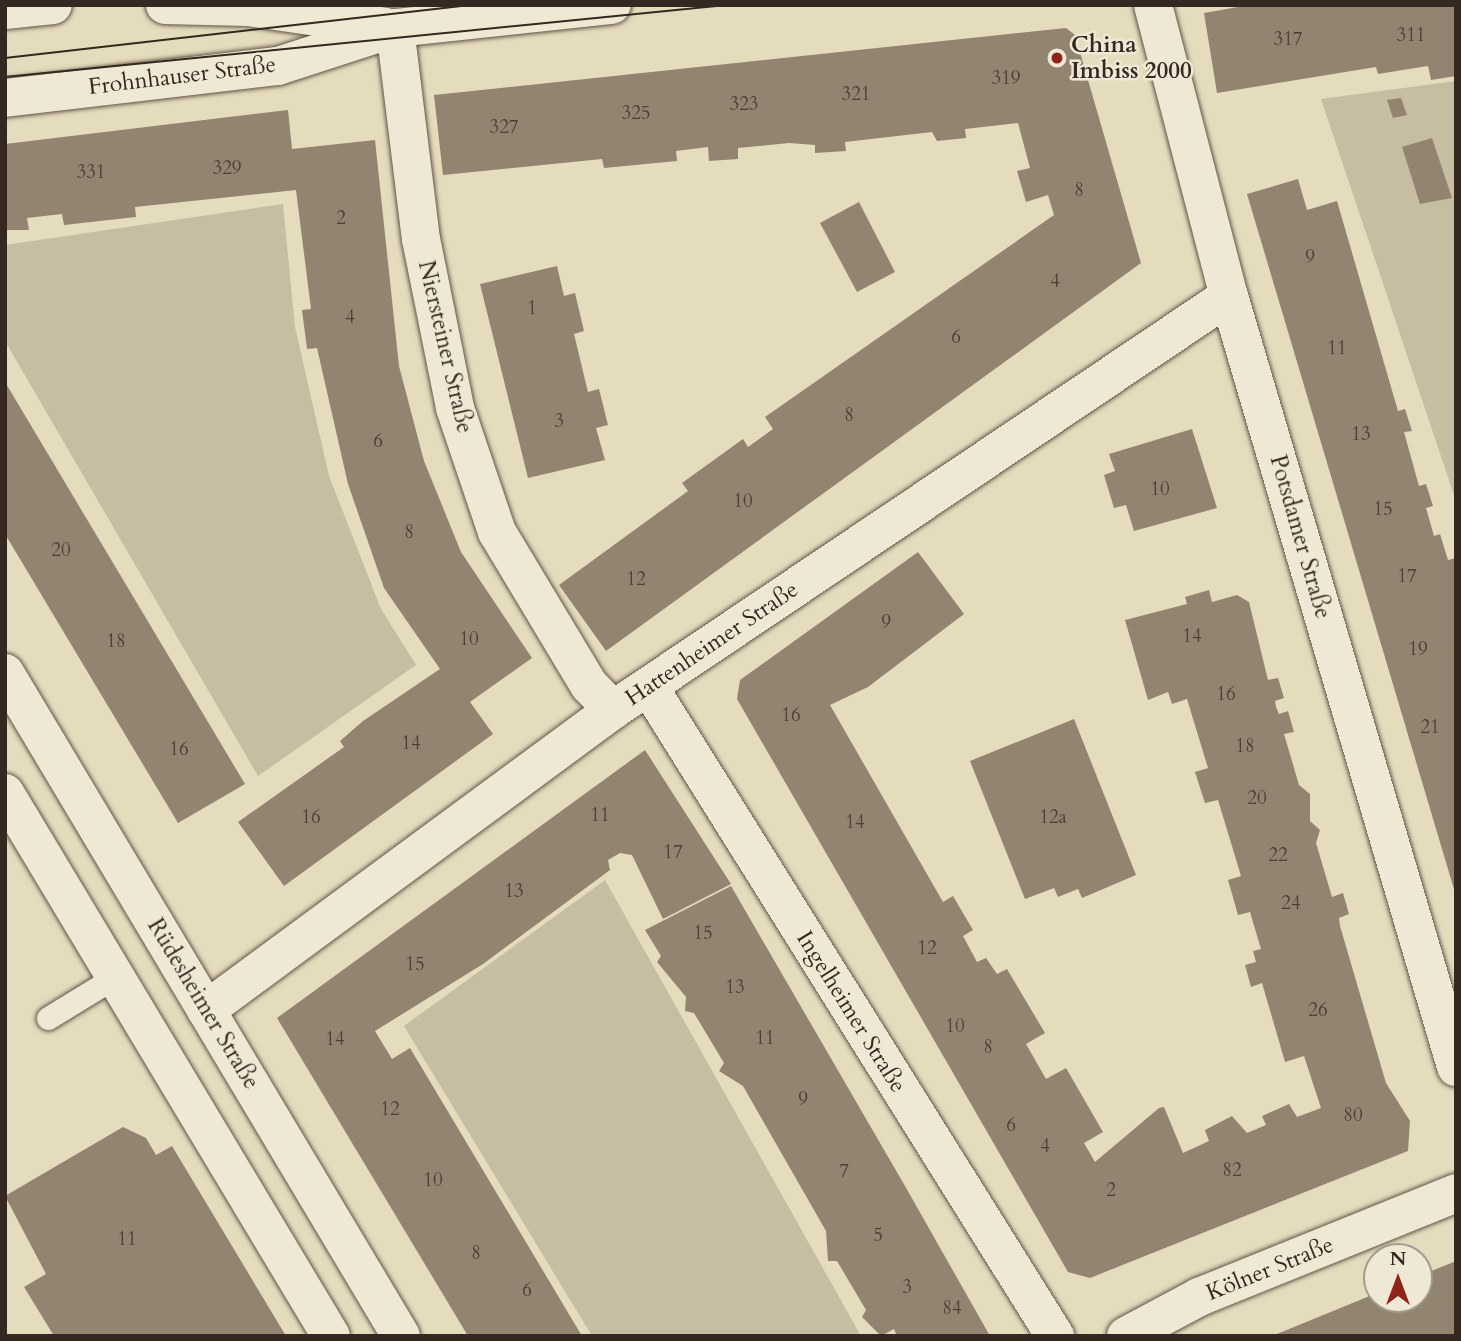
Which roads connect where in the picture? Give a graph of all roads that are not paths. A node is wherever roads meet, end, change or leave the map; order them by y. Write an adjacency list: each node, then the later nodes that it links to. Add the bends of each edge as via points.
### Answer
1 (53, 5): 5 (street)
2 (165, 5): 6 (street, Frohnhauser Straße, via 248,7)
3 (612, 5): 6 (street, Frohnhauser Straße)
4 (1153, 5): 8 (street, Potsdamer Straße)
5 (5, 10)
6 (395, 28): 7 (street, Frohnhauser Straße, via 278,66); 11 (street, Niersteiner Straße, via 421,239 455,408 496,532 589,685)
7 (5, 98)
8 (1229, 296): 10 (street, Hattenheimer Straße); 16 (street, Potsdamer Straße)
9 (5, 673): 14 (street, Rüdesheimer Straße)
10 (649, 687): 11 (street, Hattenheimer Straße); 21 (street, Ingelheimer Straße)
11 (614, 710): 14 (street, Hattenheimer Straße)
12 (5, 793): 13 (street)
13 (115, 977): 15 (lane); 19 (street)
14 (206, 1010): 20 (street, Rüdesheimer Straße)
15 (48, 1018)
16 (1456, 1067)
17 (1456, 1193): 18 (street, Kölner Straße)
18 (1146, 1331)
19 (331, 1336)
20 (401, 1336)
21 (1055, 1336)

